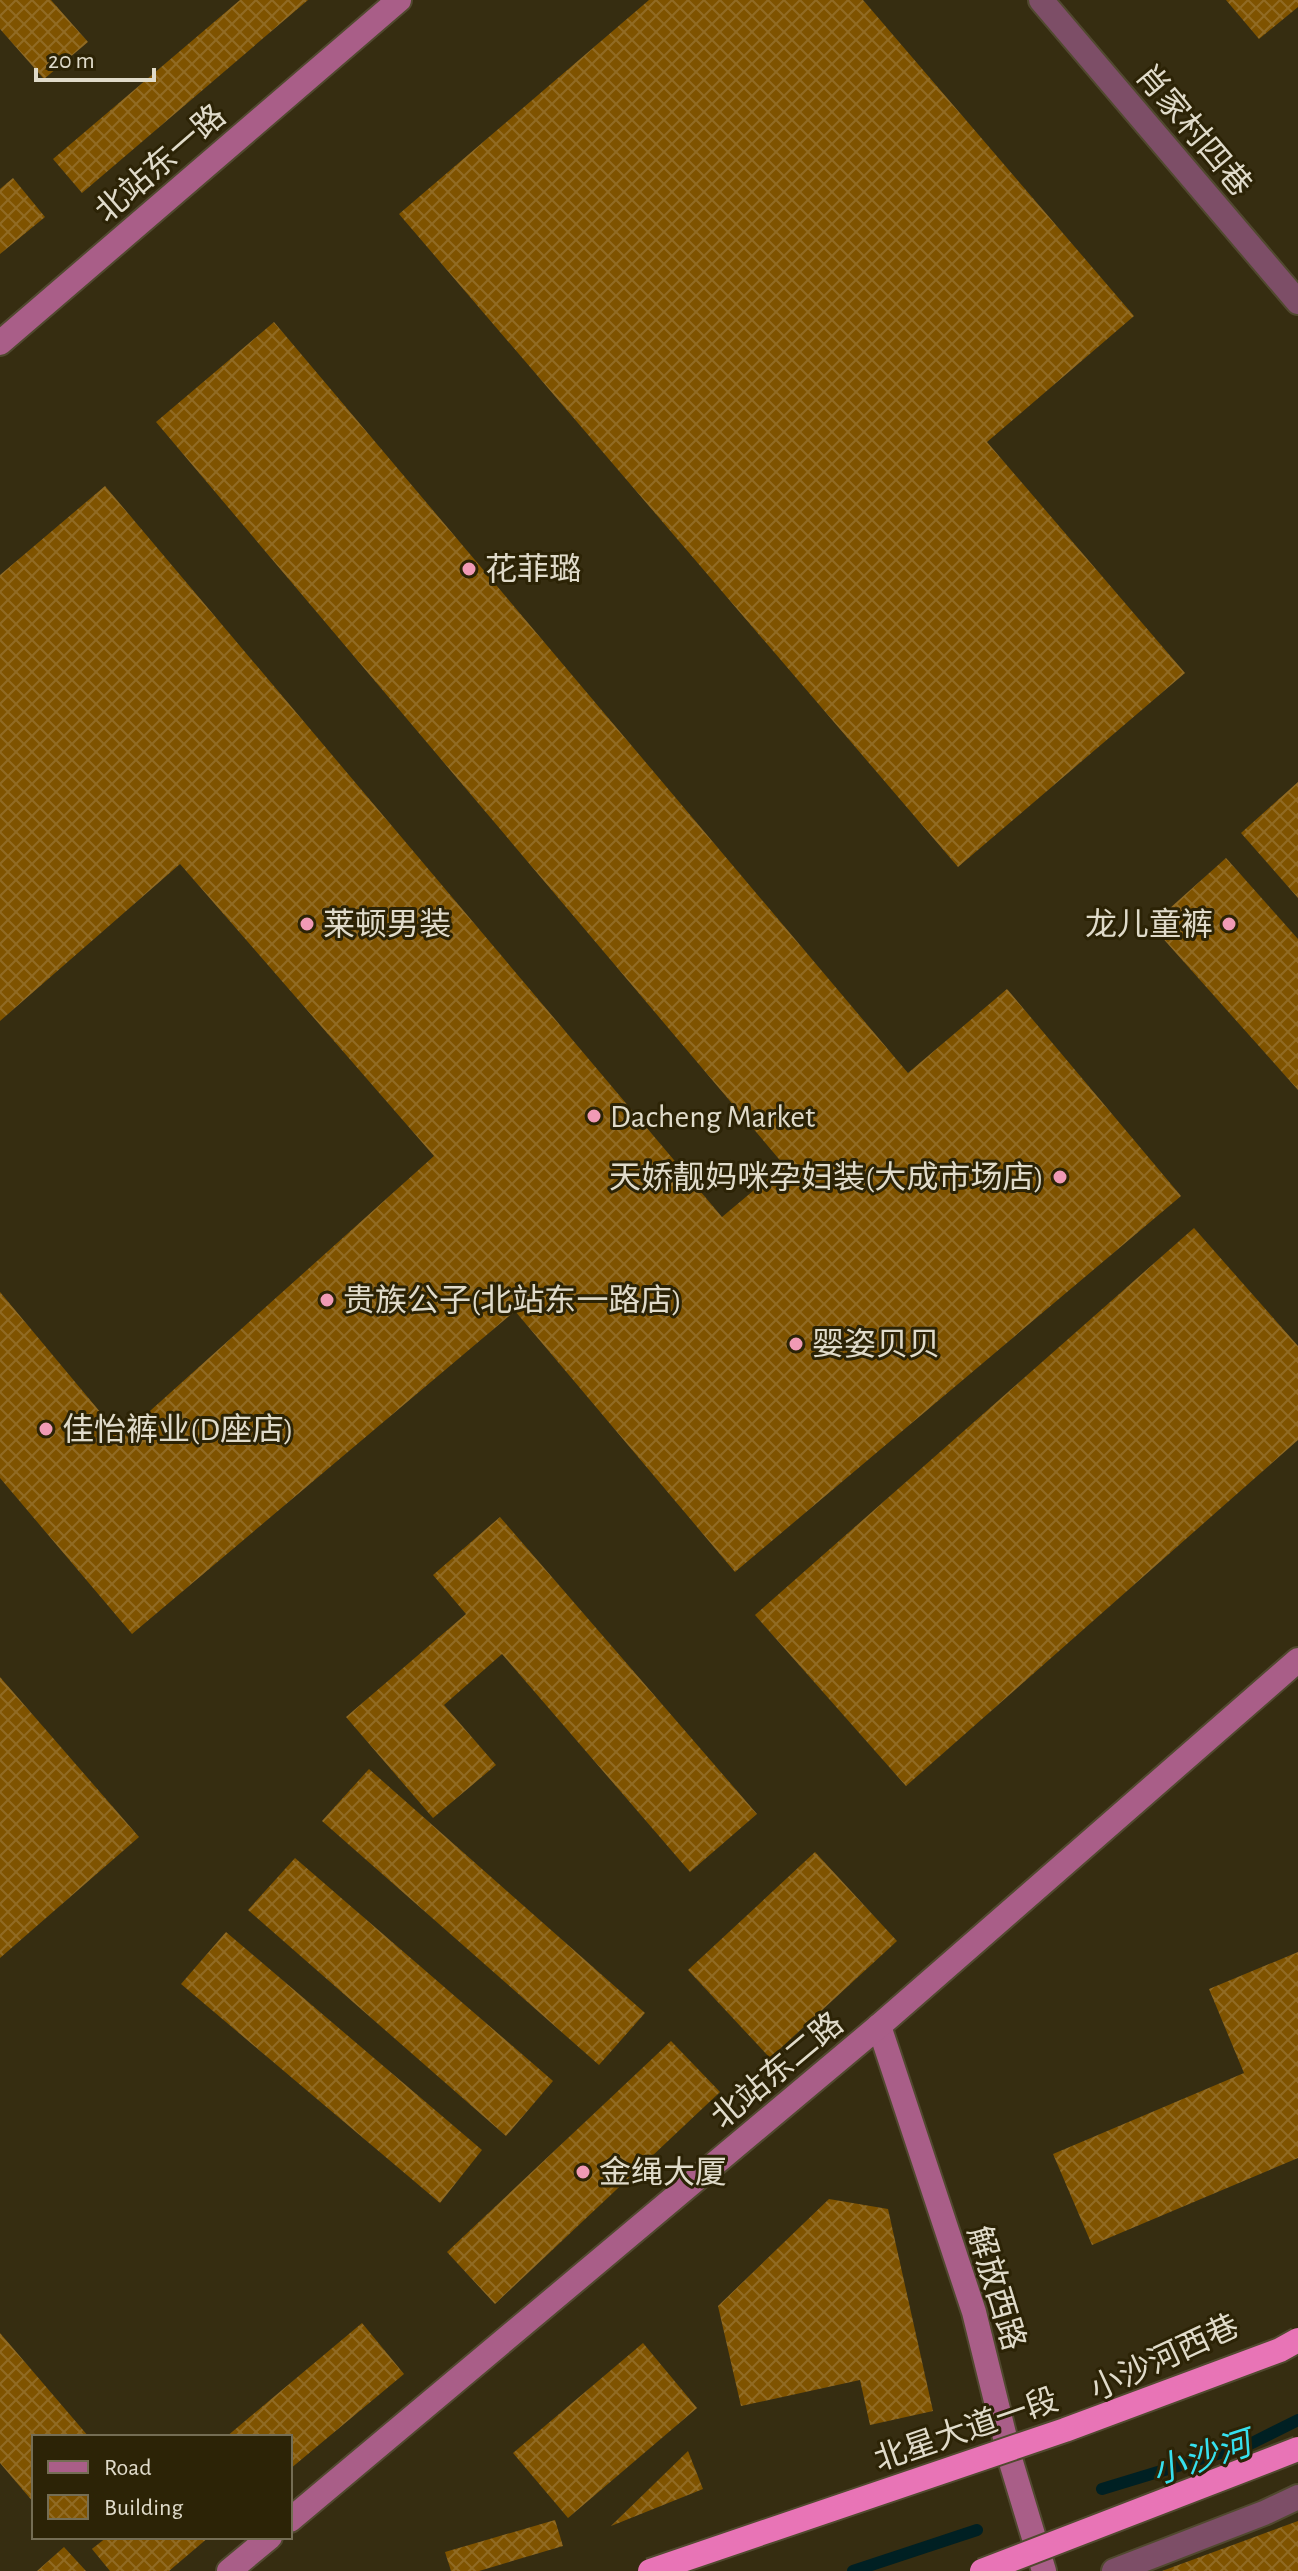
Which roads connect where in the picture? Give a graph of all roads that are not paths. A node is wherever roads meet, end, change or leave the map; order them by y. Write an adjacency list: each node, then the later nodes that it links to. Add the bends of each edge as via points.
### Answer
1 (399, 0): 4 (street, 北站东一路)
2 (1041, 0): 3 (street, 肖家村四巷)
3 (1298, 302)
4 (0, 343)
5 (1298, 1660): 6 (street, 北站东二路)
6 (879, 2026): 10 (street, 解放西路, via 974,2312); 12 (street, 北站东二路)
7 (1298, 2327): 10 (street, 小沙河西巷)
8 (1298, 2340): 15 (highway, 北星大道一段, bridge, via 1065,2430)
9 (1298, 2449): 16 (highway, bridge)
10 (1011, 2462): 17 (street, 解放西路)
11 (1298, 2497): 18 (street)
12 (292, 2518)
13 (268, 2539): 14 (street)
14 (229, 2571)
15 (650, 2571)
16 (982, 2571)
17 (1044, 2571)
18 (1114, 2571)

